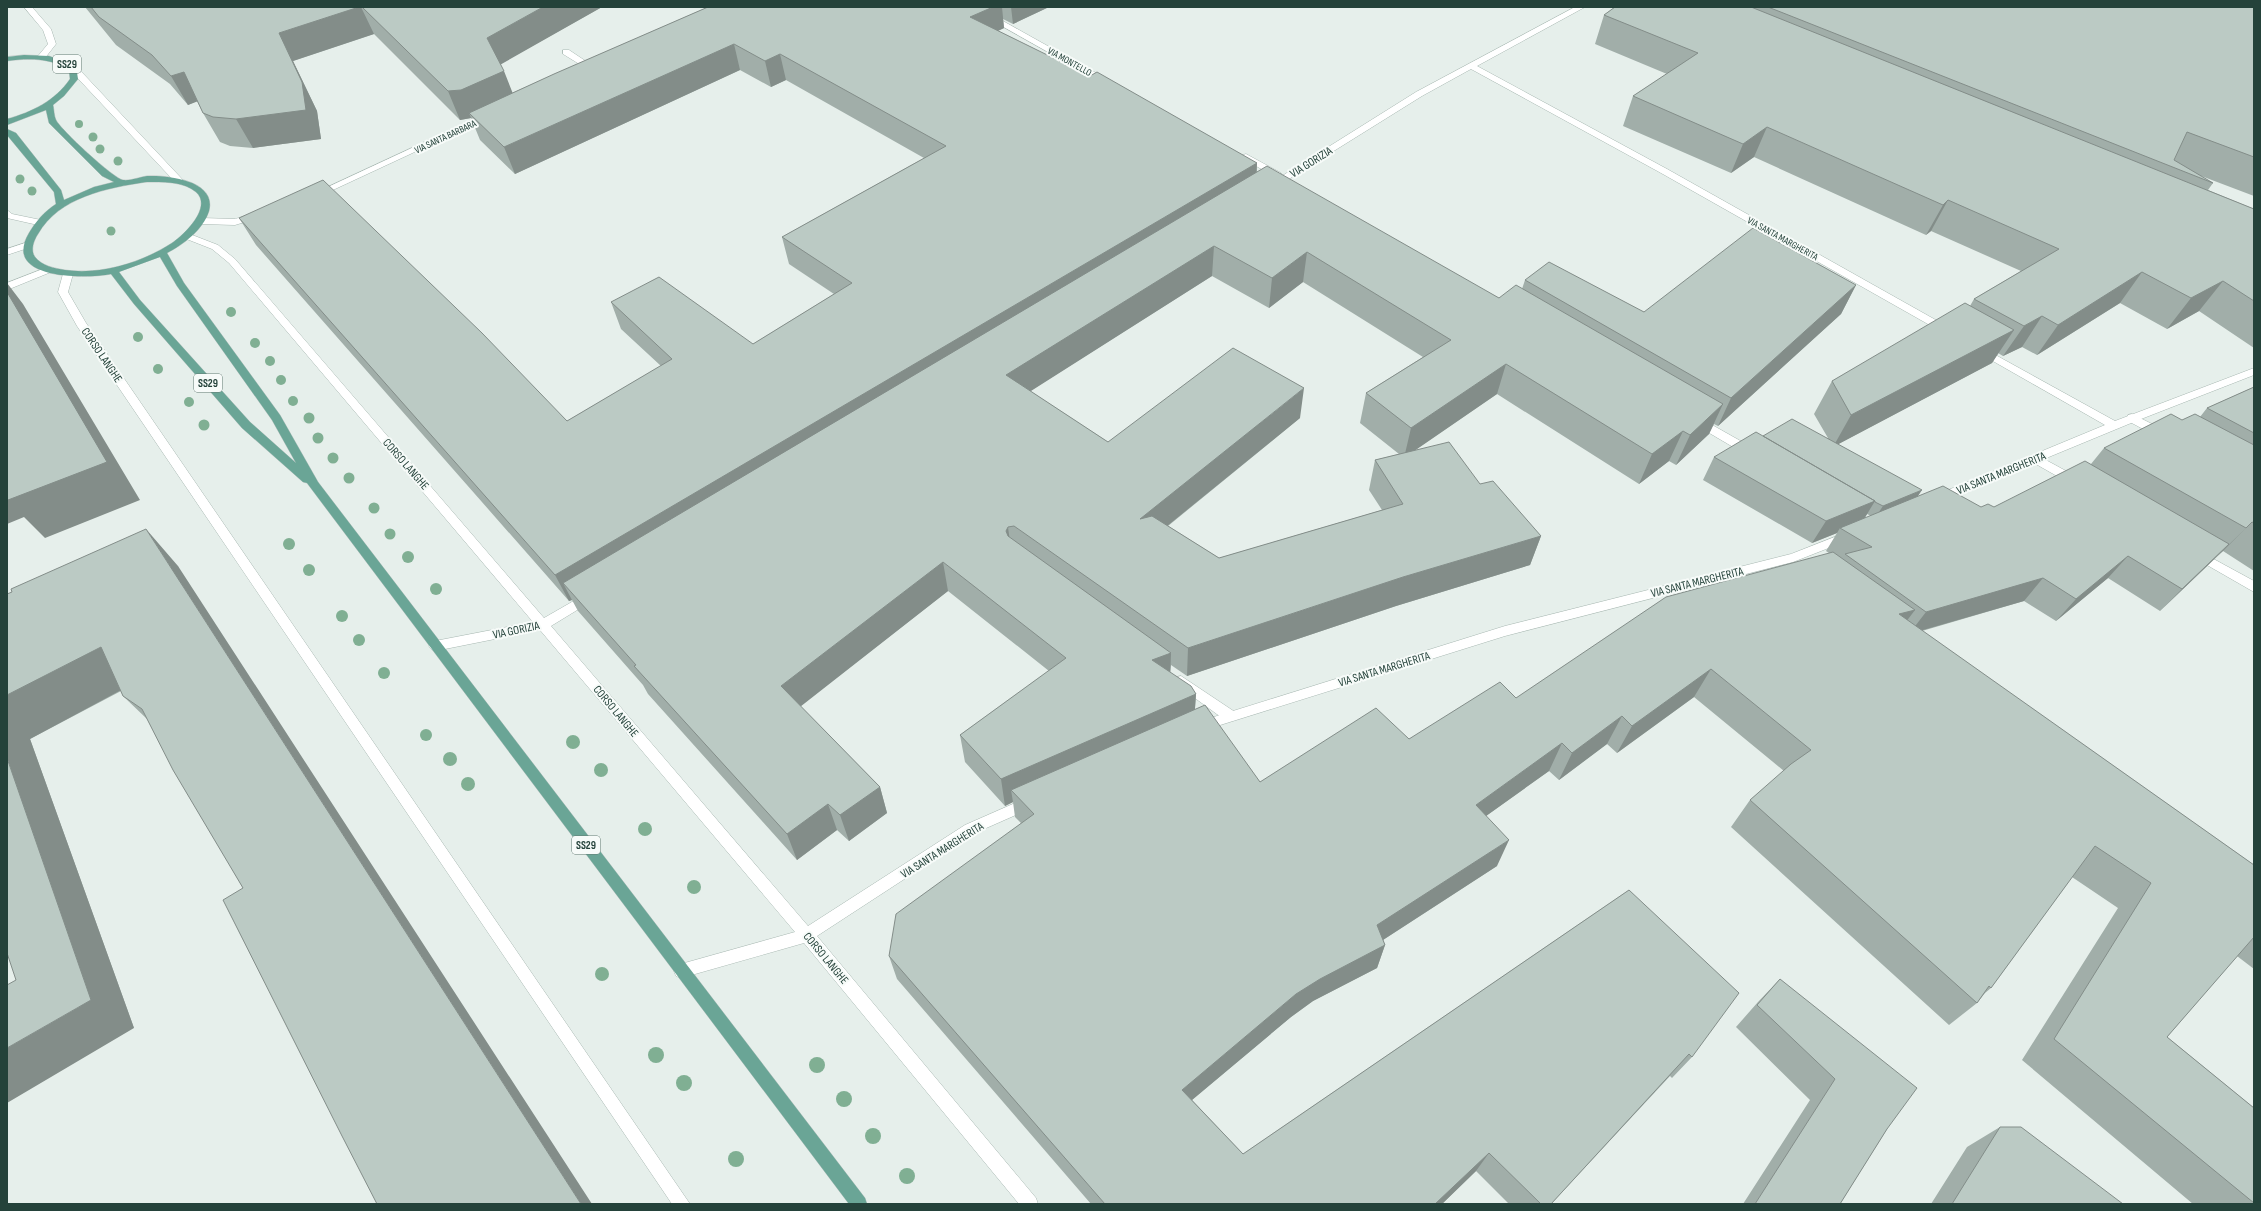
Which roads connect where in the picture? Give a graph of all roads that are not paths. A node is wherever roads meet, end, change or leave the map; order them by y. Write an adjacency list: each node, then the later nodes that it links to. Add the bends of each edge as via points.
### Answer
1 (28, 7): 6 (street, via 47,29 52,44)
2 (972, 7): 11 (street, VIA MONTELLO)
3 (1582, 7): 8 (street, VIA GORIZIA)
4 (7, 49): 7 (main road, SS29)
5 (566, 52): 10 (street)
6 (42, 56): 7 (main road, SS29); 9 (main road, SS29, via 61,60)
7 (11, 58)
8 (1470, 66): 17 (street, VIA GORIZIA, via 1419,94); 35 (street, VIA SANTA MARGHERITA, via 1664,171)
9 (73, 68): 12 (main road, SS29, via 74,79 66,92); 18 (street)
10 (592, 68)
11 (1118, 87)
12 (49, 104): 14 (main road, SS29); 19 (main road, via 52,122 105,174)
13 (499, 111): 21 (street, VIA SANTA BARBARA)
14 (7, 122)
15 (7, 132): 22 (main road, via 13,135 58,192)
16 (1235, 152): 17 (street)
17 (1287, 180): 20 (street, VIA GORIZIA)
18 (179, 181): 19 (main road, via 146,179); 25 (main road, via 198,189 206,200)
19 (122, 183): 22 (main road, via 100,188)
20 (1263, 191)
21 (306, 199)
22 (61, 206): 26 (main road)
23 (7, 213): 26 (street, via 9,216)
24 (263, 214): 25 (street, via 235,222)
25 (201, 221): 27 (main road)
26 (38, 222): 28 (main road)
27 (187, 236): 30 (main road); 53 (street, CORSO LANGHE, via 215,247 232,261)
28 (28, 245): 29 (street); 31 (main road, via 31,259)
29 (7, 252)
30 (162, 252): 32 (main road, via 138,263); 44 (main road, SS29, via 180,284 276,418)
31 (48, 270): 33 (main road); 34 (street)
32 (113, 270): 33 (main road); 44 (main road, SS29, via 137,302 246,425)
33 (68, 274): 61 (street, CORSO LANGHE, via 63,292 81,324)
34 (7, 287)
35 (1955, 335)
36 (1976, 347): 40 (street)
37 (2254, 371): 39 (street, VIA SANTA MARGHERITA)
38 (1689, 416): 42 (street)
39 (2132, 418): 40 (street, VIA SANTA MARGHERITA); 41 (street)
40 (2114, 425): 43 (street, VIA SANTA MARGHERITA)
41 (2173, 440)
42 (1758, 456)
43 (2036, 459): 45 (street); 46 (street, VIA SANTA MARGHERITA)
44 (314, 485): 54 (main road, SS29)
45 (2084, 487)
46 (1926, 504)
47 (1860, 531): 49 (street, VIA SANTA MARGHERITA)
48 (2186, 547): 51 (street)
49 (1793, 558): 50 (street); 56 (street, VIA SANTA MARGHERITA, via 1505,631)
50 (1806, 567)
51 (2254, 587)
52 (598, 592): 53 (street, VIA GORIZIA)
53 (543, 625): 54 (street, VIA GORIZIA); 59 (street, CORSO LANGHE)
54 (434, 646): 60 (main road, SS29)
55 (1174, 675): 56 (street)
56 (1230, 716): 57 (street, VIA SANTA MARGHERITA)
57 (1192, 730)
58 (1042, 798): 59 (street, VIA SANTA MARGHERITA, via 970,830)
59 (807, 935): 60 (street, VIA SANTA MARGHERITA); 63 (street, CORSO LANGHE)
60 (680, 971): 62 (main road, SS29)
61 (682, 1204)
62 (859, 1204)
63 (1030, 1204)

